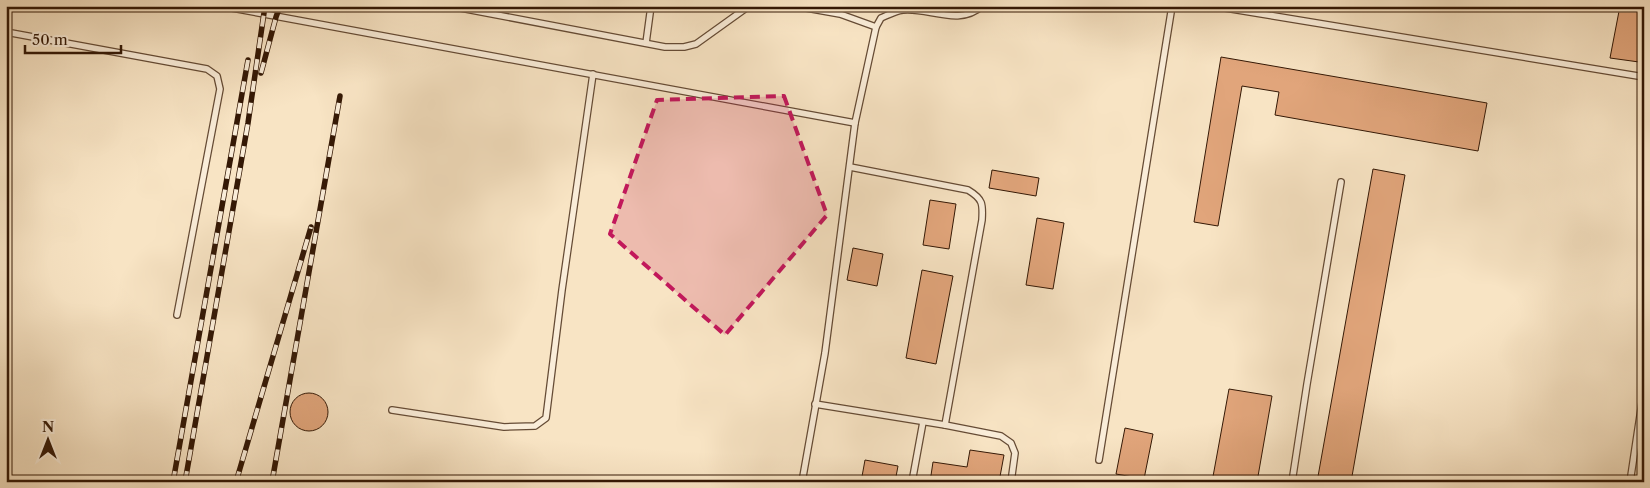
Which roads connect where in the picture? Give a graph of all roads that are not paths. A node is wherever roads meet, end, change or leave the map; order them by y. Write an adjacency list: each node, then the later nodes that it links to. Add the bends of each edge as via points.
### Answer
1 (221, 6): 12 (lane)
2 (450, 6): 11 (lane)
3 (651, 6): 11 (lane)
4 (749, 6): 11 (lane, via 696,44 665,47)
5 (796, 6): 9 (lane, via 840,14)
6 (982, 6): 9 (lane, via 976,12 954,16 904,10 881,18)
7 (1172, 6): 23 (lane)
8 (1213, 6): 13 (lane)
9 (876, 27): 14 (lane)
10 (6, 32): 17 (lane, via 207,69 217,76 220,89)
11 (646, 43)
12 (593, 74): 14 (lane); 20 (lane, via 546,418 535,426 504,427)
13 (1644, 78)
14 (855, 123): 15 (lane)
15 (850, 167): 19 (lane); 22 (lane, via 968,190 978,196 983,206)
16 (1342, 182): 27 (lane)
17 (177, 315)
18 (1644, 390): 28 (lane)
19 (815, 404): 21 (lane); 24 (lane)
20 (392, 410)
21 (923, 422): 22 (lane); 25 (lane)
22 (945, 425): 26 (lane, via 1002,436 1011,443 1016,453)
23 (1099, 460)
24 (802, 482)
25 (912, 482)
26 (1011, 482)
27 (1292, 482)
28 (1630, 482)

